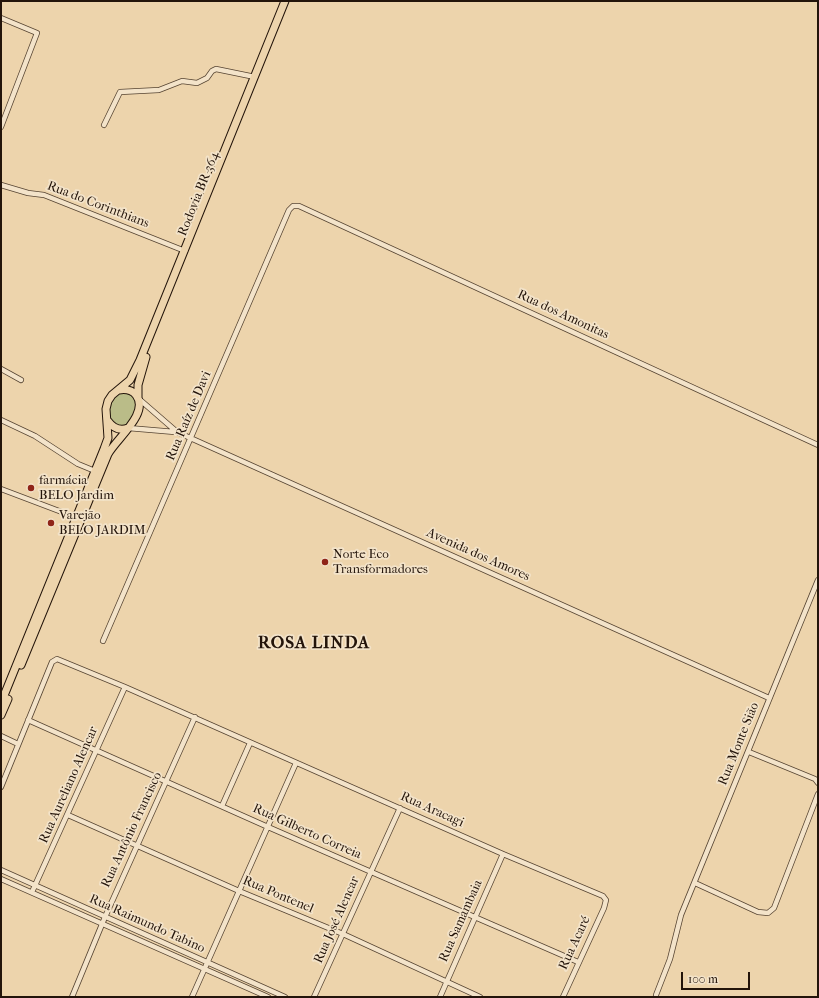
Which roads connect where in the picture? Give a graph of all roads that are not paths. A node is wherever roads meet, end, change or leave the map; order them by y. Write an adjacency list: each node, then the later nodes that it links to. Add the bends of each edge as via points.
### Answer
1 (285, 1): 4 (highway)
2 (290, 1): 13 (highway, Rodovia BR-364, via 146,358 139,379)
3 (1, 18): 6 (street, via 37,33)
4 (255, 77): 5 (street, via 216,69 208,78 197,83 182,81 159,90 120,92); 9 (highway)
5 (104, 125)
6 (1, 127)
7 (1, 185): 9 (street, Rua do Corinthians, via 44,195)
8 (299, 206): 18 (street, Rua Raíz de Davi, via 293,206 289,210); 19 (street, Rua dos Amonitas)
9 (185, 251): 12 (highway, via 134,373)
10 (1, 369): 11 (street)
11 (21, 380)
12 (119, 390): 13 (highway, via 129,390); 15 (highway, via 108,401)
13 (138, 398): 16 (highway, via 137,416); 17 (street, Avenida dos Amores)
14 (1, 420): 20 (street, via 35,436 78,464)
15 (108, 421): 16 (highway, via 115,428); 20 (highway, via 108,438)
16 (128, 428): 17 (street, Avenida dos Amores); 28 (highway, via 108,454)
17 (177, 432): 18 (street, Avenida dos Amores)
18 (191, 439): 24 (street, Rua Raíz de Davi); 26 (street, Avenida dos Amores)
19 (818, 445)
20 (95, 471): 22 (highway)
21 (1, 489): 22 (street)
22 (75, 517): 27 (highway)
23 (818, 580): 26 (street, Rua Monte Sião)
24 (104, 641)
25 (125, 687): 29 (street); 30 (street, via 54,659); 34 (street, Rua Aureliano Alencar)
26 (769, 698): 35 (street, Rua Monte Sião)
27 (1, 703)
28 (1, 715)
29 (195, 717): 32 (street); 37 (street, Rua Antônio Francisco)
30 (28, 720): 33 (street); 34 (street, Rua Gilberto Correia)
31 (1, 736): 33 (street)
32 (250, 743): 36 (street, Rua Aracagi); 41 (street)
33 (18, 744): 39 (street)
34 (96, 751): 37 (street, Rua Gilberto Correia); 43 (street, Rua Aureliano Alencar)
35 (749, 752): 38 (street, via 815,779); 50 (street, Rua Monte Sião)
36 (296, 763): 42 (street, Rua Aracagi); 44 (street)
37 (166, 782): 41 (street, Rua Gilberto Correia); 45 (street, Rua Antônio Francisco)
38 (818, 783)
39 (1, 787)
40 (818, 794): 50 (street, via 774,908 768,913 758,912)
41 (222, 806): 44 (street, Rua Gilberto Correia)
42 (400, 808): 46 (street, Rua Aracagi); 48 (street, Rua José Alencar)
43 (68, 815): 45 (street, Rua Pontenel); 51 (street, Rua Aureliano Alencar)
44 (268, 827): 48 (street, Rua Gilberto Correia); 52 (street)
45 (137, 845): 52 (street, Rua Pontenel); 56 (street, Rua Antônio Francisco)
46 (504, 854): 54 (street, Rua Aracagi); 55 (street, Rua Samambaia)
47 (1, 870): 51 (street, Rua Raimundo Tabino)
48 (371, 872): 55 (street, Rua Gilberto Correia); 58 (street, Rua José Alencar)
49 (1, 879): 53 (street, Rua Raimundo Tabino)
50 (694, 883): 65 (street, Rua Monte Sião, via 681,915 670,959)
51 (35, 886): 53 (street, Rua Aureliano Alencar); 56 (street, Rua Raimundo Tabino)
52 (239, 891): 58 (street, Rua Pontenel); 61 (street)
53 (32, 892): 57 (street, Rua Raimundo Tabino)
54 (606, 898): 62 (street, Rua Acaré, via 604,908)
55 (475, 916): 62 (street, Rua Gilberto Correia); 64 (street, Rua Samambaia)
56 (105, 917): 57 (street, Rua Antônio Francisco); 59 (street, Rua Raimundo Tabino)
57 (102, 923): 60 (street, Rua Raimundo Tabino); 66 (street, Rua Antônio Francisco)
58 (343, 934): 64 (street, Rua Pontenel); 70 (street, Rua José Alencar)
59 (150, 937): 60 (street); 61 (street, Rua Raimundo Tabino)
60 (147, 942): 63 (street, Rua Raimundo Tabino)
61 (207, 962): 63 (street); 69 (street, Rua Raimundo Tabino)
62 (578, 962): 73 (street, Rua Acaré)
63 (204, 968): 67 (street); 68 (street, Rua Raimundo Tabino)
64 (446, 982): 71 (street, Rua Samambaia); 72 (street, Rua Pontenel)
65 (656, 995)
66 (74, 996)
67 (192, 997)
68 (268, 997)
69 (285, 997)
70 (314, 997)
71 (440, 997)
72 (480, 997)
73 (563, 997)

